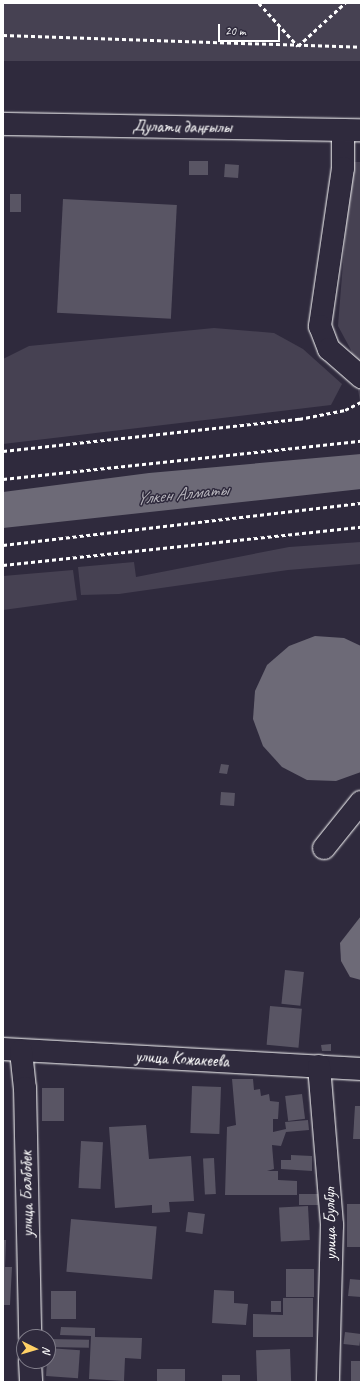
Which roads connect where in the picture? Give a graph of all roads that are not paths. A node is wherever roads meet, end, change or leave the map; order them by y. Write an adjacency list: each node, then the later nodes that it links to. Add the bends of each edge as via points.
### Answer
1 (3, 124): 2 (street, Дулати даңғылы)
2 (352, 130): 3 (street, via 343,168 320,326 329,349)
3 (361, 377)
4 (361, 802): 5 (street)
5 (324, 848)
6 (12, 1050): 7 (street, улица Кожакеева); 9 (street, улица Балбобек, via 25,1088)
7 (319, 1066): 8 (street, улица Кожакеева); 12 (street, улица Булбул, via 332,1225)
8 (361, 1069)
9 (30, 1329)
10 (30, 1369): 11 (street)
11 (31, 1382)
12 (328, 1382)

